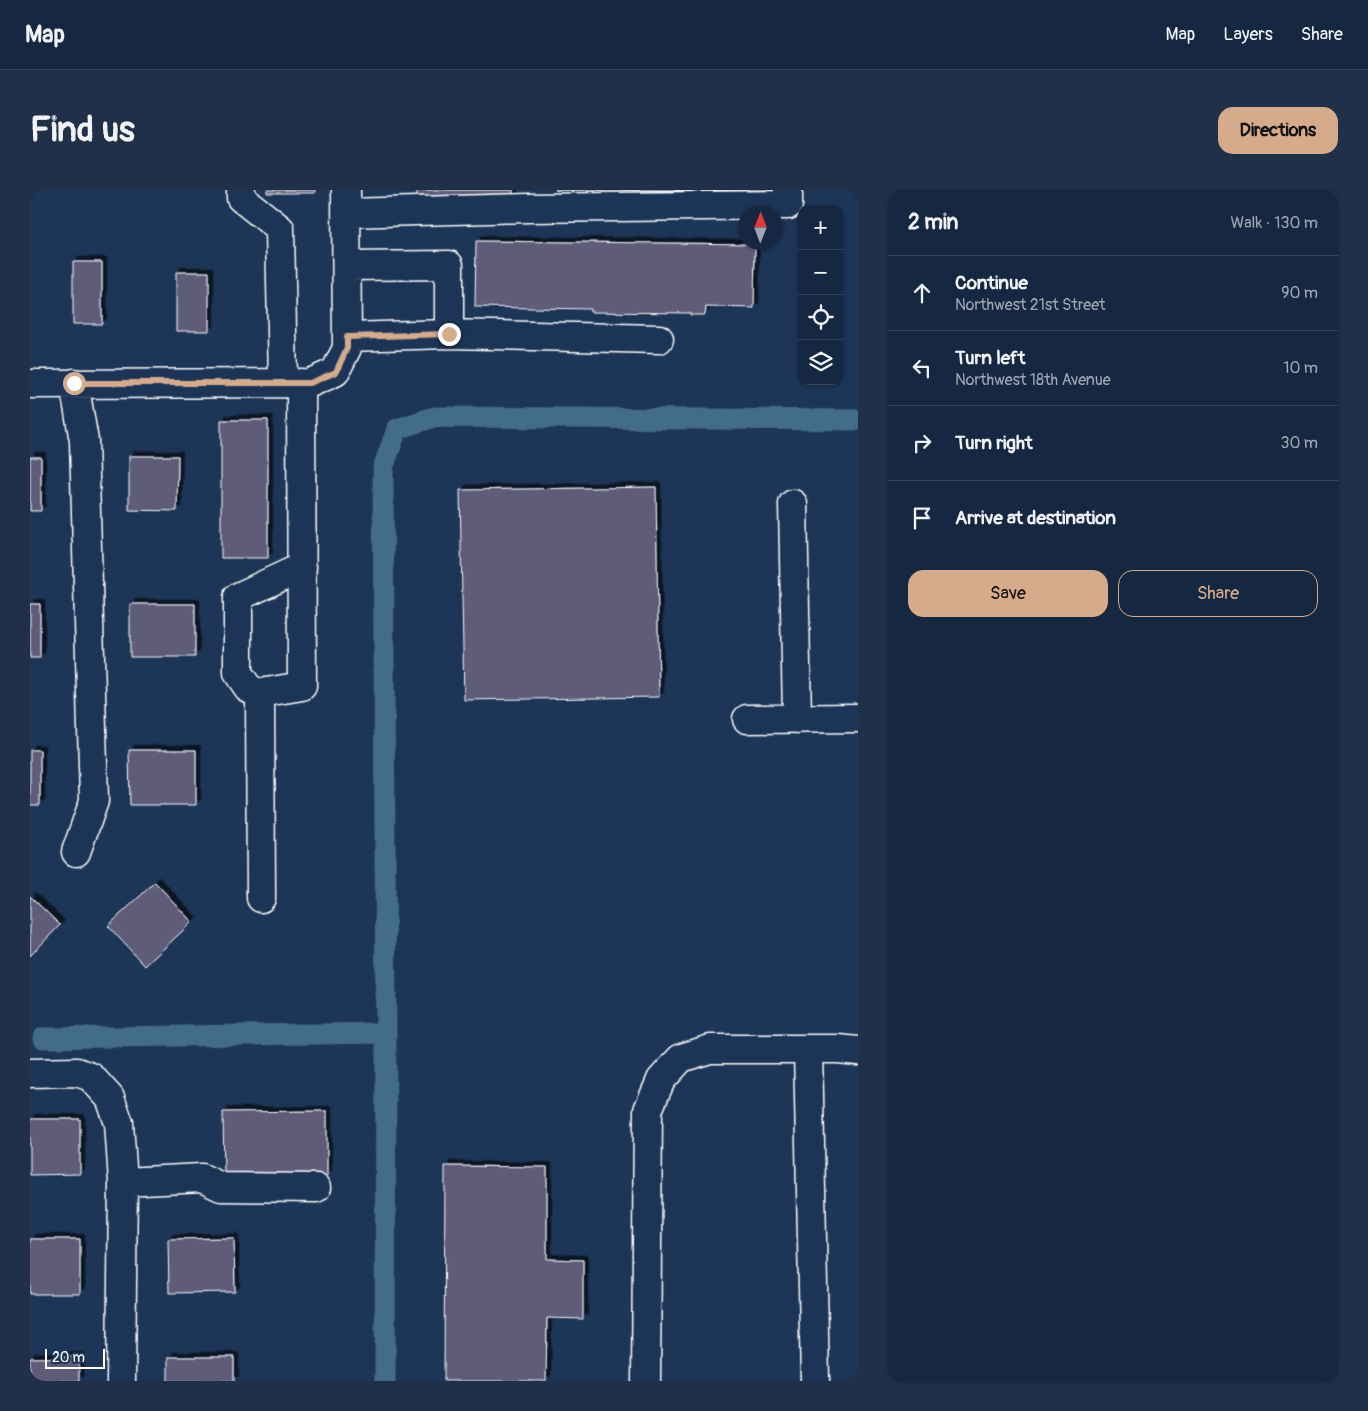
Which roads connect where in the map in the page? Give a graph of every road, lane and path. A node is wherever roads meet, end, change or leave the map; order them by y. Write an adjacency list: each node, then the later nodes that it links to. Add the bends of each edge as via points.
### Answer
1 (240, 190): 11 (street, via 241,198 280,228)
2 (788, 190): 3 (street, via 788,206)
3 (528, 199): 4 (street)
4 (407, 201): 5 (street)
5 (346, 202): 6 (street)
6 (347, 266): 7 (street, via 449,265); 8 (street)
7 (449, 334): 8 (street); 9 (street)
8 (347, 337): 11 (street, via 347,348 336,372 310,383)
9 (659, 339)
10 (74, 383): 11 (street); 12 (street); 19 (street, via 84,441 94,801)
11 (292, 383): 14 (street)
12 (30, 384)
13 (792, 504): 18 (street)
14 (302, 567): 15 (street, via 302,686); 15 (street, via 238,597 238,673 249,689)
15 (260, 693): 20 (street)
16 (858, 718): 18 (street)
17 (747, 719): 18 (street)
18 (797, 719)
19 (76, 852)
20 (261, 898)
21 (808, 1049): 22 (street); 27 (street, via 710,1049 681,1058 661,1080 648,1110); 28 (street)
22 (858, 1051)
23 (30, 1073): 24 (street, via 77,1072 91,1077 110,1098 119,1123)
24 (123, 1182): 25 (street, via 202,1178 221,1186); 26 (street)
25 (316, 1188)
26 (121, 1381)
27 (646, 1381)
28 (815, 1381)

